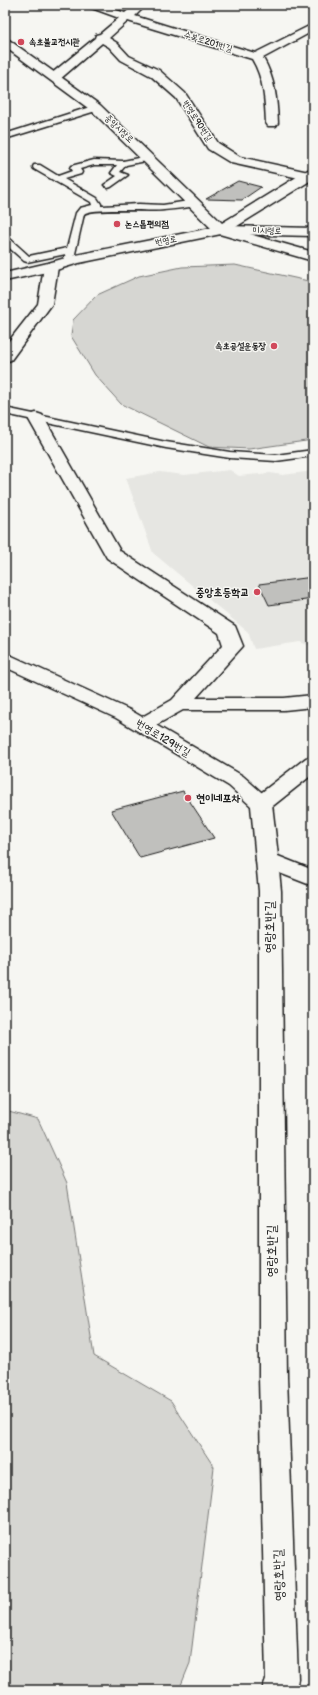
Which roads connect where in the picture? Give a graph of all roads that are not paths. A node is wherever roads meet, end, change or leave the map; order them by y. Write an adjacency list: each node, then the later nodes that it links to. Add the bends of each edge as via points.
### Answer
1 (93, 5): 3 (street, 수복로201번길)
2 (140, 5): 3 (street)
3 (126, 17): 5 (street); 7 (street, 수복로201번길)
4 (313, 27): 7 (street)
5 (100, 37): 8 (street); 15 (street, 번영로90번길, via 113,45 125,58 155,73 181,96 213,146 236,160)
6 (5, 42): 8 (street, 중앙시장로)
7 (256, 57): 10 (street, via 264,68 270,86)
8 (55, 77): 9 (street, 중앙시장로)
9 (96, 108): 11 (lane); 12 (street, 중앙시장로)
10 (272, 123)
11 (5, 137)
12 (148, 158): 13 (lane); 18 (street, 중앙시장로)
13 (123, 163): 16 (lane, via 94,162 74,168 78,172); 17 (lane, via 115,173 124,175)
14 (37, 167): 16 (lane)
15 (310, 174): 20 (street, 번영로)
16 (57, 179): 19 (lane, via 94,200)
17 (108, 185)
18 (195, 204): 19 (lane, via 163,208); 20 (street, 중앙시장로)
19 (96, 207): 23 (lane, via 80,213)
20 (222, 230): 21 (street, 미시령로); 23 (street, 번영로); 24 (street)
21 (313, 232)
22 (5, 239): 23 (lane, via 27,259)
23 (69, 256): 25 (street, 번영로)
24 (313, 257)
25 (52, 267): 26 (street, 번영로); 27 (street, via 45,304)
26 (5, 277)
27 (5, 356)
28 (5, 411): 29 (lane)
29 (36, 418): 30 (lane, via 166,445 230,455 276,458); 33 (street, via 114,554 228,630 233,646)
30 (313, 453)
31 (5, 660): 34 (street, 번영로129번길)
32 (313, 701): 33 (street, via 284,704)
33 (179, 704): 34 (street)
34 (142, 725): 36 (street, 번영로129번길, via 236,781)
35 (313, 763): 36 (street)
36 (261, 804): 37 (street)
37 (267, 860): 38 (street); 39 (street, 영랑호반길, via 270,891 273,1377 282,1678)
38 (313, 878)
39 (279, 1690)

